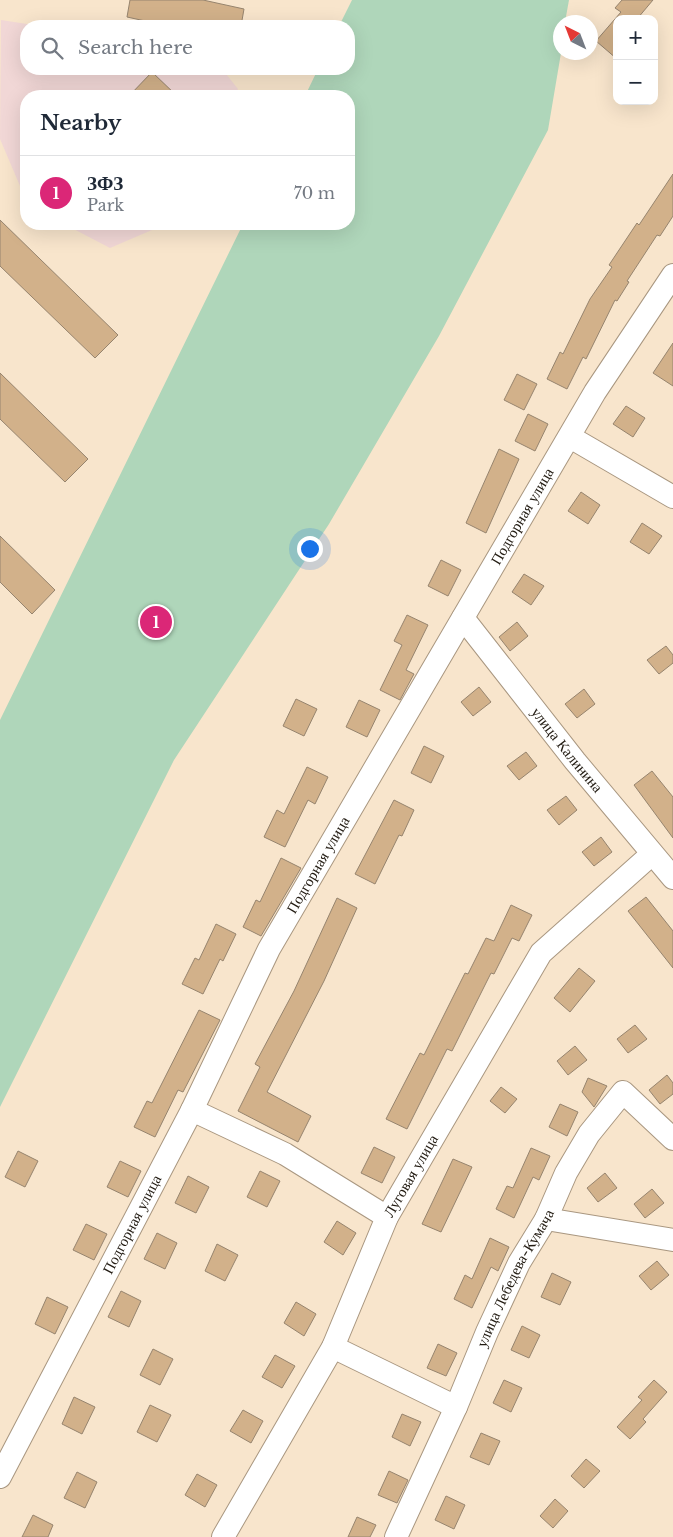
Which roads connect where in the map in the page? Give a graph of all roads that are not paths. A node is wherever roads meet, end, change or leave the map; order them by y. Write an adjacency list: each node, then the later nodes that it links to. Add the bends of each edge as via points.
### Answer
1 (673, 275): 2 (street, Подгорная улица, via 595,392)
2 (570, 437): 3 (street); 4 (street, Подгорная улица)
3 (673, 497)
4 (463, 618): 5 (street, улица Калинина); 7 (street, Подгорная улица, via 269,949)
5 (652, 854): 6 (street, улица Калинина); 9 (street, Луговая улица, via 541,953)
6 (673, 878)
7 (192, 1110): 9 (street, via 285,1154); 14 (street, Подгорная улица)
8 (673, 1139): 10 (street, улица Лебедева-Кумача, via 624,1092 589,1134 566,1173)
9 (387, 1216): 12 (street, Луговая улица)
10 (546, 1219): 11 (street); 13 (street, улица Лебедева-Кумача, via 519,1263 486,1332)
11 (673, 1240)
12 (333, 1347): 13 (street); 15 (street, Луговая улица)
13 (456, 1407): 16 (street, улица Лебедева-Кумача)
14 (0, 1477)
15 (223, 1537)
16 (396, 1537)

